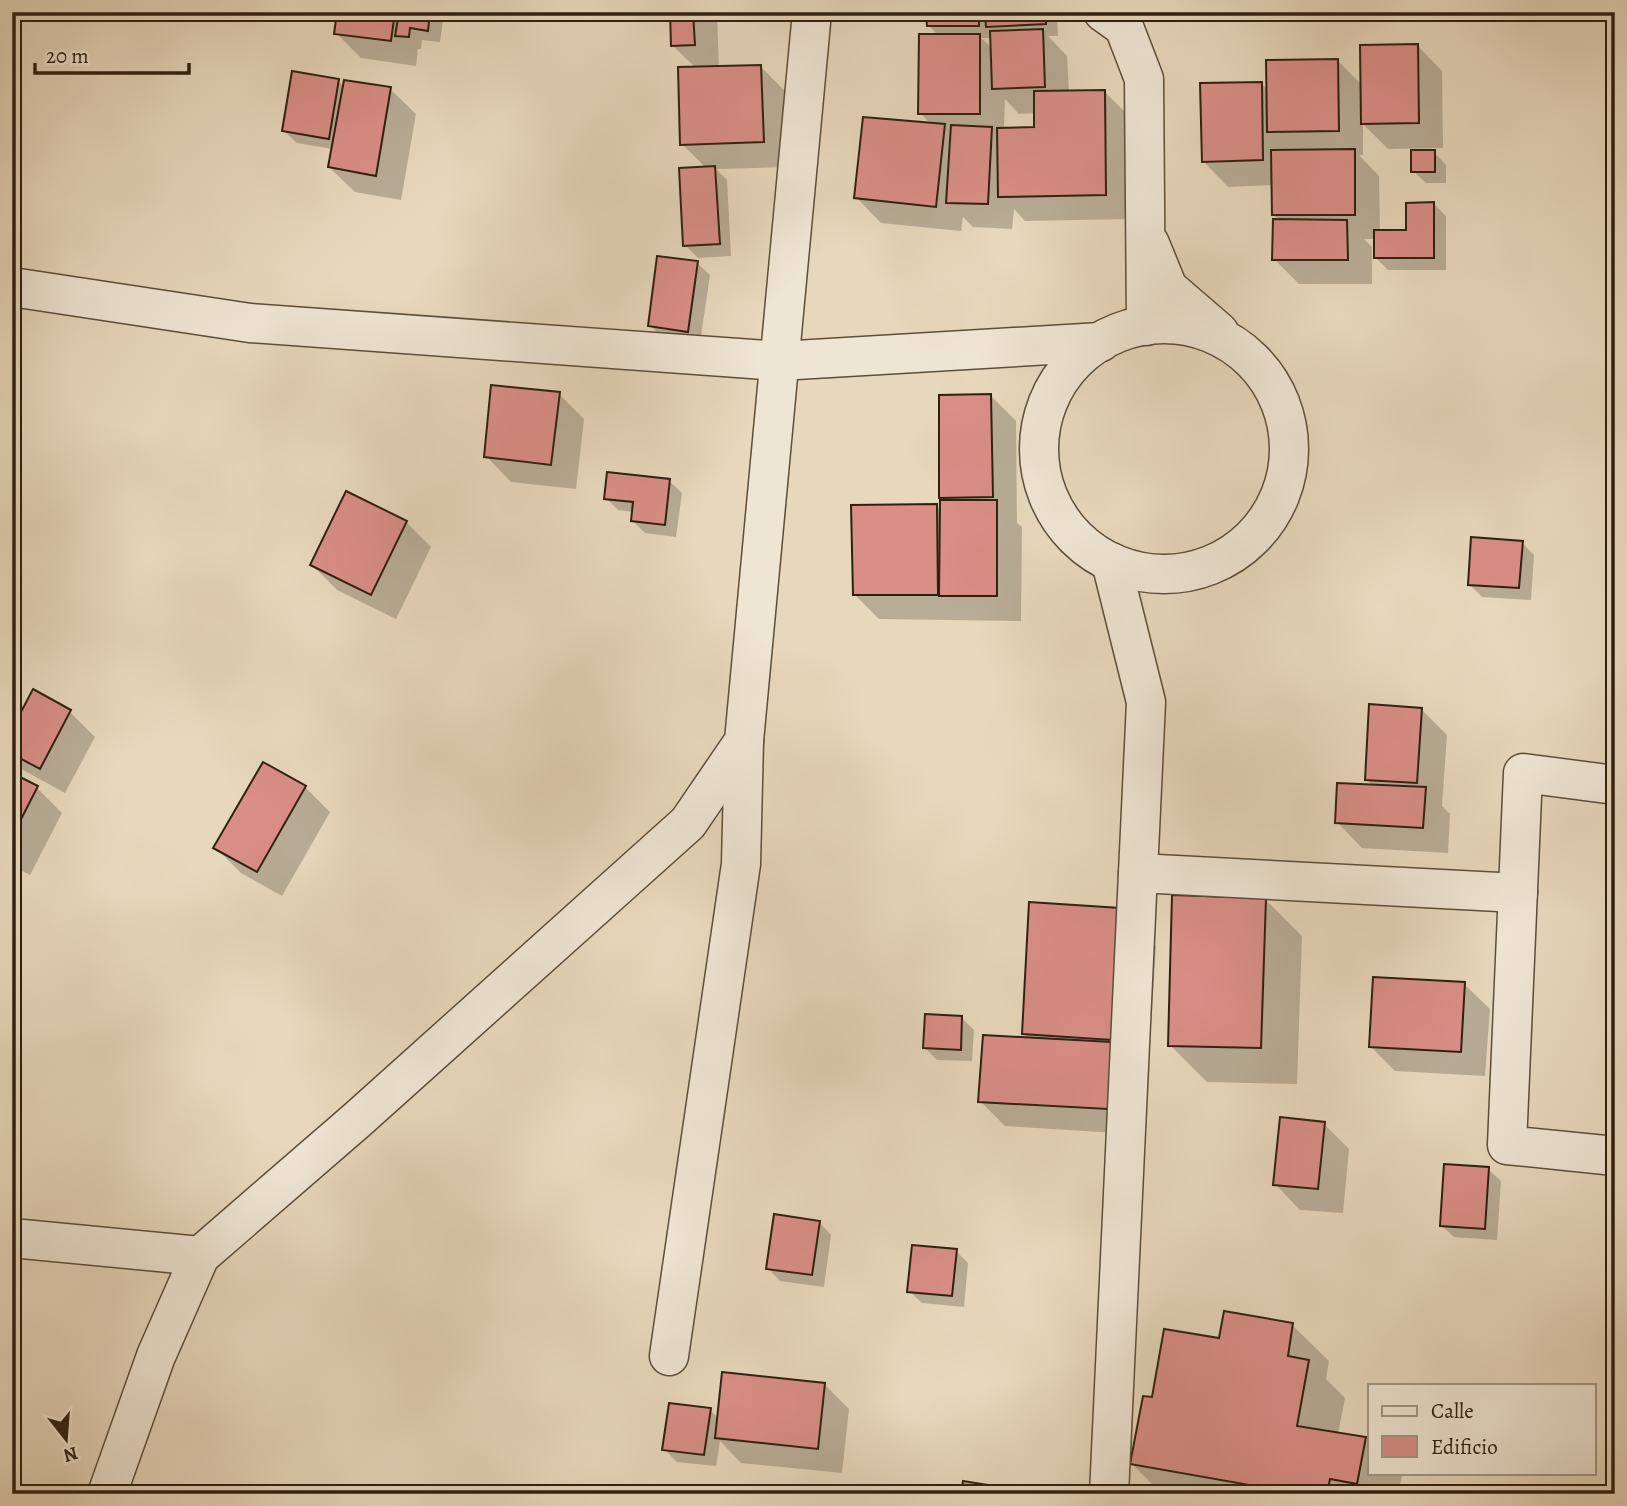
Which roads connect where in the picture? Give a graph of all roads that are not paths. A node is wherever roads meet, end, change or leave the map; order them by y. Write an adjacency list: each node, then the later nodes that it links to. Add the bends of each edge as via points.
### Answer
1 (812, 12): 8 (street)
2 (1103, 12): 3 (street, via 1124,27 1144,79)
3 (1144, 229): 5 (street); 7 (street, via 1168,288)
4 (12, 287): 8 (street, via 250,324)
5 (1146, 326): 6 (street); 7 (street, via 1177,324)
6 (1101, 342): 8 (street); 9 (street, via 1068,368 1052,394 1041,422 1038,452 1054,509 1072,534)
7 (1233, 344): 9 (street, via 1256,364 1274,389 1285,416 1290,446 1287,477 1277,505 1238,551 1211,565 1182,573 1151,574)
8 (779, 361): 10 (street)
9 (1111, 562): 12 (street, via 1146,702)
10 (744, 741): 16 (street, via 688,823); 17 (street, via 741,864)
11 (1615, 785): 13 (street, via 1523,773)
12 (1138, 873): 13 (street); 19 (street)
13 (1518, 893): 14 (street, via 1507,1145)
14 (1615, 1156)
15 (12, 1238): 16 (street)
16 (200, 1256): 18 (street, via 156,1356)
17 (669, 1356)
18 (107, 1494)
19 (1109, 1494)

